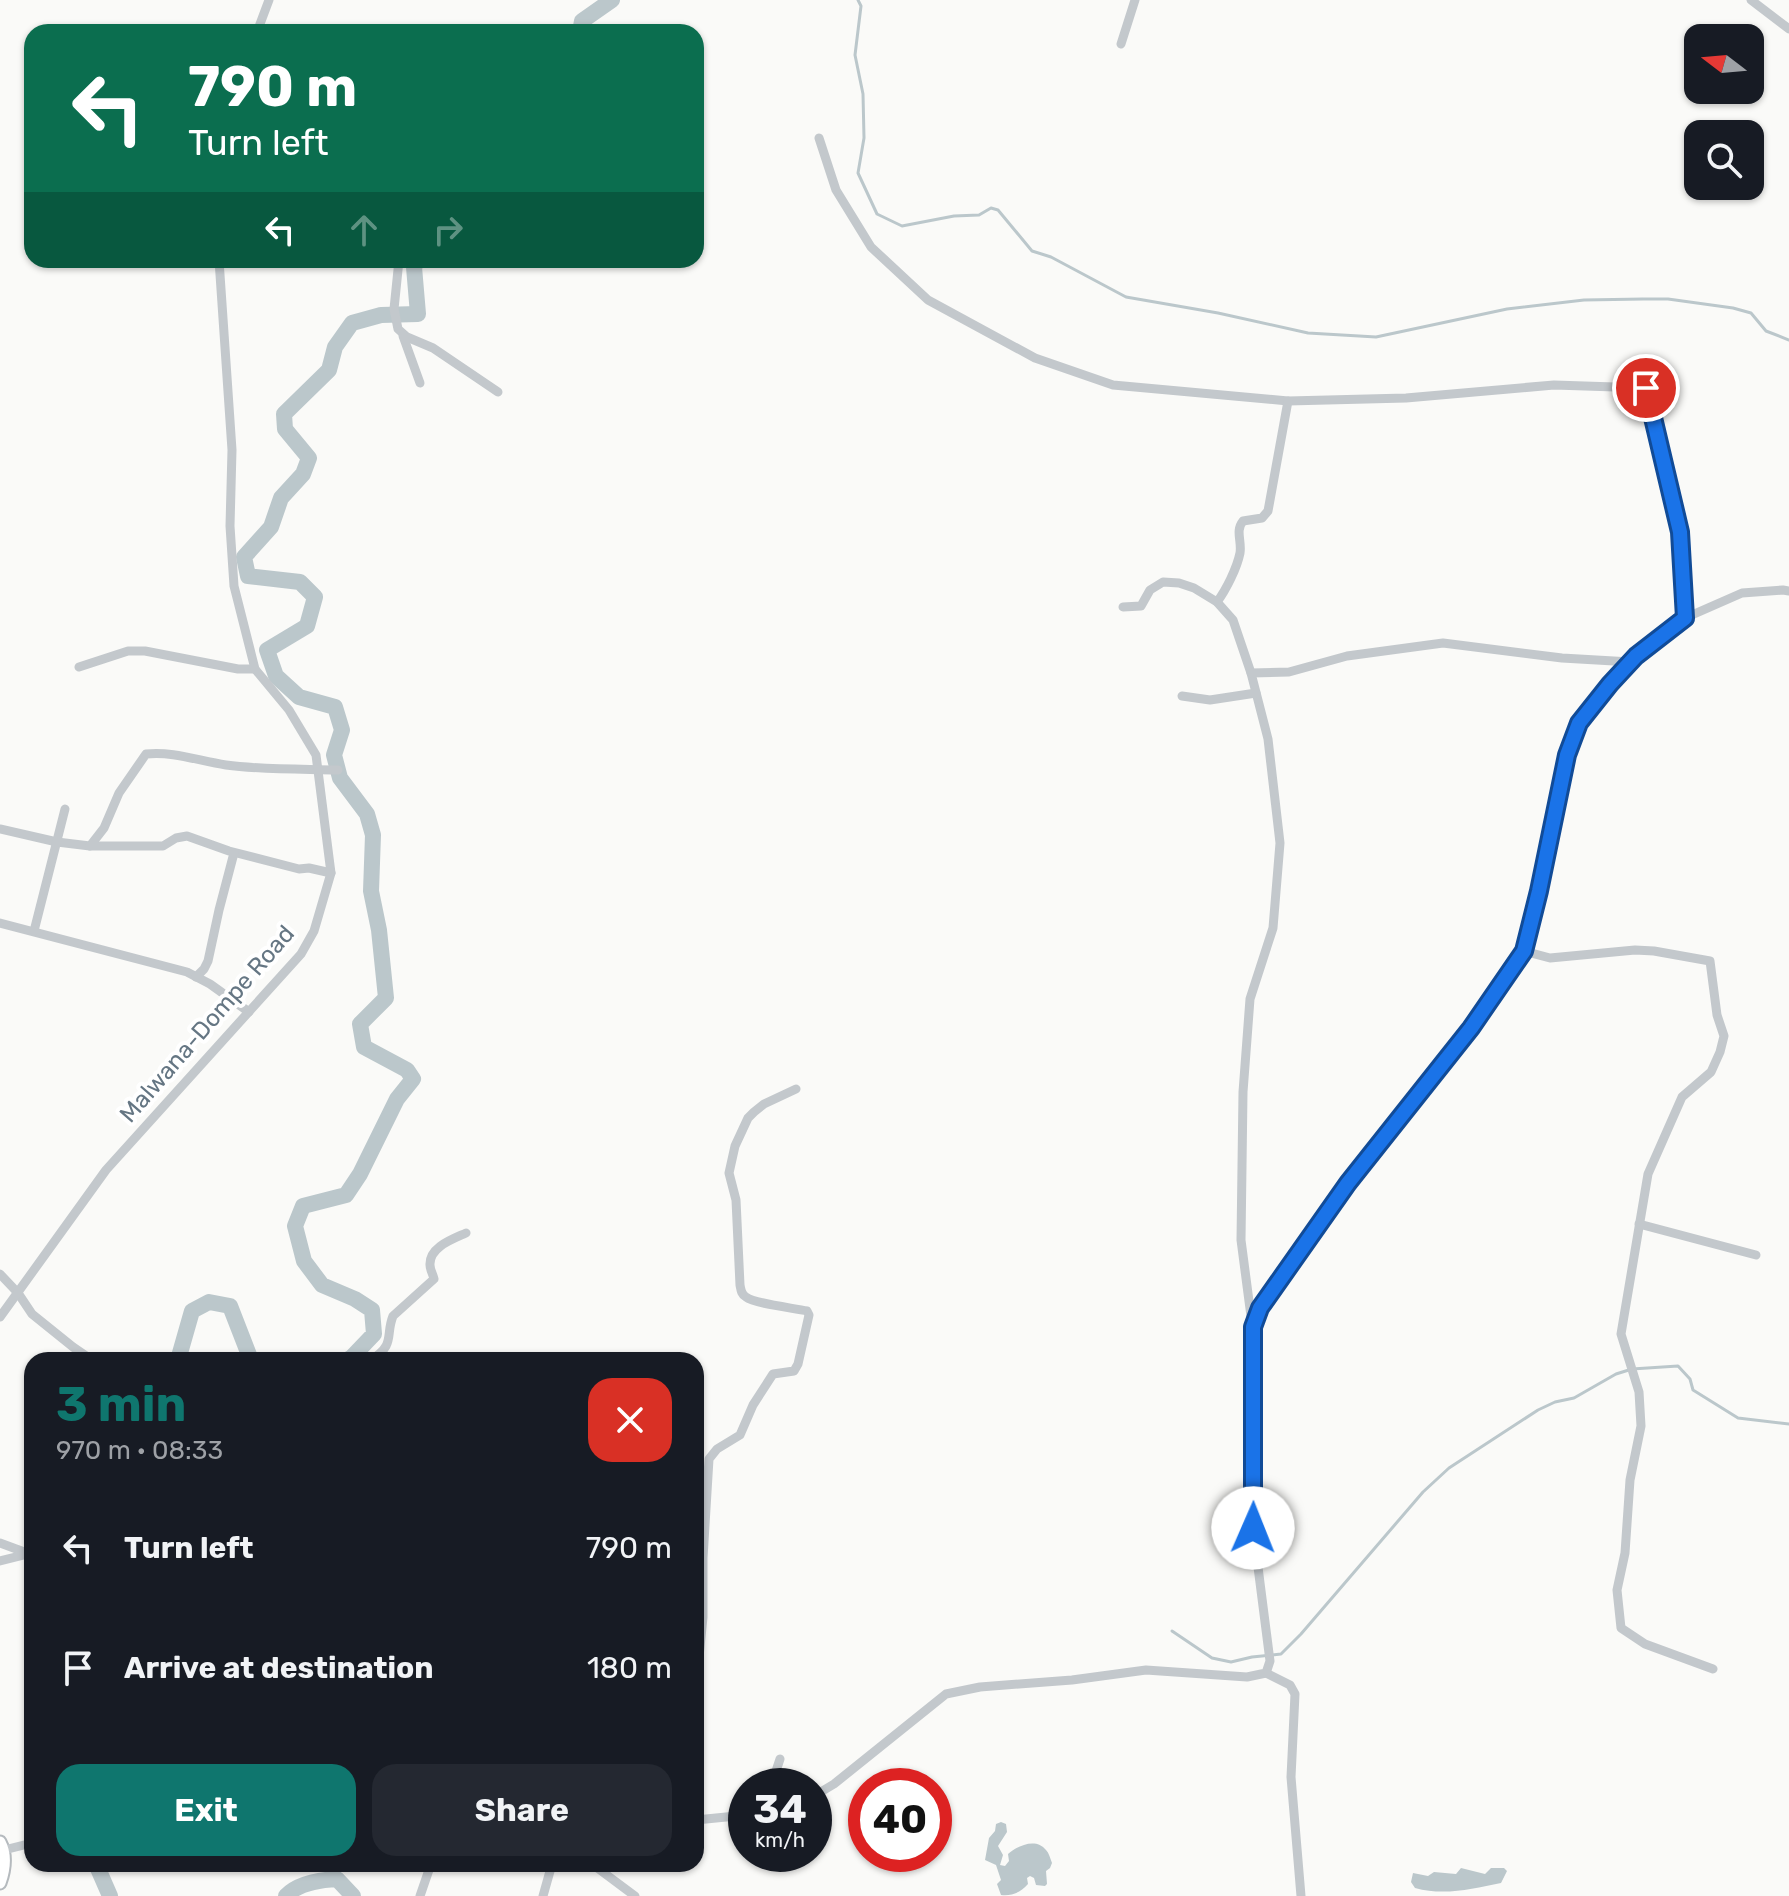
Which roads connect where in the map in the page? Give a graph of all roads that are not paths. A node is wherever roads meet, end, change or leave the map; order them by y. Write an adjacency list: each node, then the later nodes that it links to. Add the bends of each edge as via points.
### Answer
1 (269, 0): 4 (street)
2 (1135, 0): 6 (street)
3 (1751, 0): 5 (street)
4 (263, 24)
5 (1789, 29)
6 (1121, 44)
7 (819, 138): 13 (street, via 836,190 871,247 928,300 1035,358 1113,385)
8 (220, 268): 20 (street, Malwana-Dompe Road, via 232,450 234,586)
9 (398, 268): 10 (street, via 394,309)
10 (402, 333): 11 (street); 12 (street)
11 (420, 383)
12 (498, 392)
13 (1288, 401): 15 (street, via 1268,511 1239,526 1240,553); 17 (street, via 1406,398 1554,385 1646,388 1680,532)
14 (1789, 591): 17 (street, via 1742,593)
15 (1217, 602): 16 (street, via 1194,588 1163,582 1150,590 1141,606); 21 (street, via 1233,620)
16 (1123, 607)
17 (1685, 618): 18 (street)
18 (1631, 662): 21 (street, via 1443,643 1347,656 1289,672); 34 (street, via 1579,723 1567,755)
19 (79, 667): 20 (street, via 128,651 145,651)
20 (255, 669): 24 (street, Malwana-Dompe Road, via 289,710 316,755)
21 (1251, 673): 22 (street)
22 (1256, 693): 23 (street, via 1210,700); 44 (street, via 1268,739 1280,843 1273,928 1250,999 1243,1092 1241,1240)
23 (1182, 696)
24 (318, 769): 25 (street); 29 (street, via 224,765 146,754); 31 (street, Malwana-Dompe Road)
25 (338, 770)
26 (65, 809): 28 (street)
27 (0, 829): 28 (street)
28 (57, 842): 29 (street); 33 (street)
29 (90, 846): 30 (street, via 163,846 187,836)
30 (234, 853): 31 (street); 35 (street, via 208,961)
31 (331, 873): 36 (street, Malwana-Dompe Road, via 314,931 301,954)
32 (0, 923): 33 (street)
33 (34, 931): 35 (street)
34 (1524, 951): 38 (street, via 1550,958 1654,951 1710,961 1724,1036 1720,1052 1711,1072 1682,1097 1648,1174); 44 (street, via 1471,1028 1348,1183 1260,1308)
35 (196, 977): 36 (street)
36 (249, 1012): 42 (street, Malwana-Dompe Road, via 106,1170)
37 (796, 1089): 47 (street, via 748,1118 729,1173 736,1200 742,1294 809,1315 794,1371 773,1374 740,1435 709,1459)
38 (1639, 1224): 40 (street); 52 (street, via 1621,1334 1639,1392 1641,1426 1617,1590 1621,1628 1645,1644)
39 (466, 1233): 46 (street, via 433,1253 434,1279 393,1316 391,1334)
40 (1756, 1255)
41 (0, 1274): 42 (street)
42 (18, 1293): 43 (street, Malwana-Dompe Road); 45 (street, via 32,1314)
43 (0, 1317)
44 (1253, 1327): 53 (street, via 1253,1528 1269,1647)
45 (80, 1352)
46 (380, 1352)
47 (704, 1542)
48 (0, 1543): 49 (street)
49 (24, 1551)
50 (24, 1555): 51 (street)
51 (0, 1561)
52 (1713, 1669)
53 (1266, 1673): 56 (street, via 1247,1677 1146,1670 946,1694); 68 (street, via 1290,1685 1295,1694 1291,1777)
54 (780, 1759): 55 (street)
55 (777, 1768)
56 (832, 1785)
57 (728, 1817): 58 (street)
58 (704, 1819)
59 (24, 1844): 60 (street)
60 (2, 1846): 64 (main road)
61 (428, 1872): 65 (street)
62 (550, 1872): 66 (street)
63 (603, 1872): 67 (street)
64 (0, 1883)
65 (420, 1896)
66 (543, 1896)
67 (635, 1896)
68 (1301, 1896)

